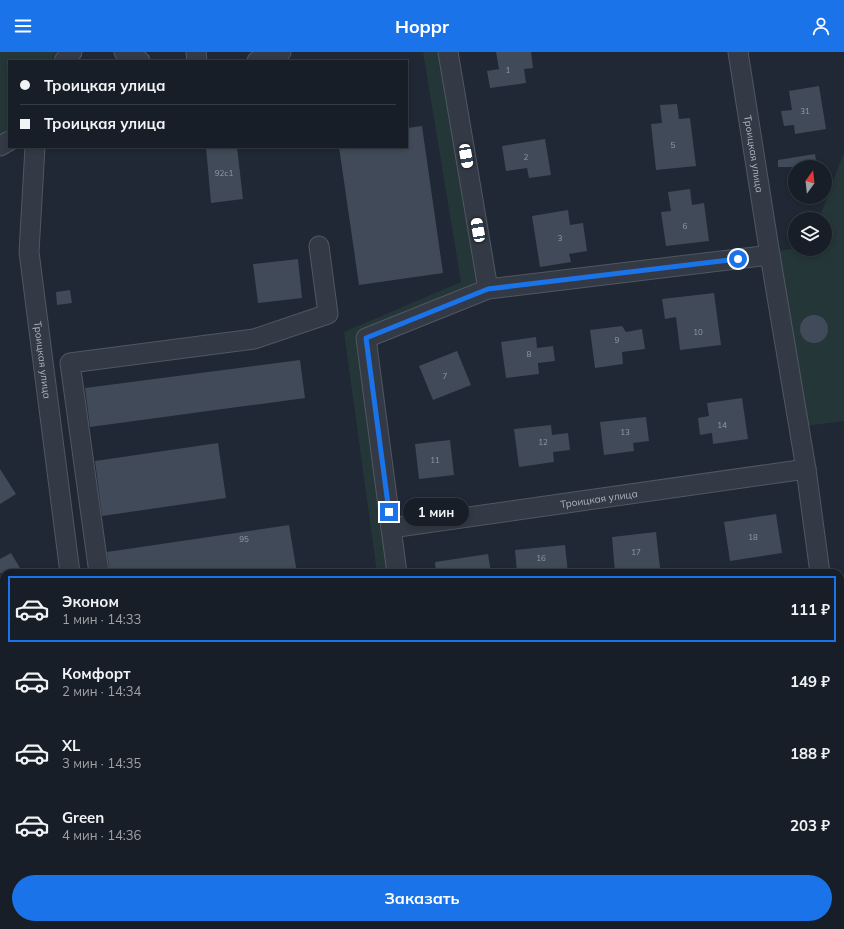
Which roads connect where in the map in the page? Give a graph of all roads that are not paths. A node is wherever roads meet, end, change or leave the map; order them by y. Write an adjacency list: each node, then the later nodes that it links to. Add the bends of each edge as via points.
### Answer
1 (72, 52): 6 (street)
2 (124, 52): 7 (street)
3 (448, 52): 12 (street)
4 (738, 52): 11 (street, Троицкая улица)
5 (278, 53): 8 (street)
6 (65, 60)
7 (138, 60)
8 (260, 60)
9 (35, 148): 15 (street, Троицкая улица, via 28,252)
10 (320, 246): 16 (street, via 328,314 254,339 70,363)
11 (770, 255): 12 (street); 13 (street, Троицкая улица)
12 (488, 289): 14 (street, via 366,338)
13 (806, 469): 14 (street, Троицкая улица); 18 (street, Троицкая улица)
14 (391, 528): 17 (street)
15 (69, 569)
16 (98, 569)
17 (396, 569)
18 (819, 569)

